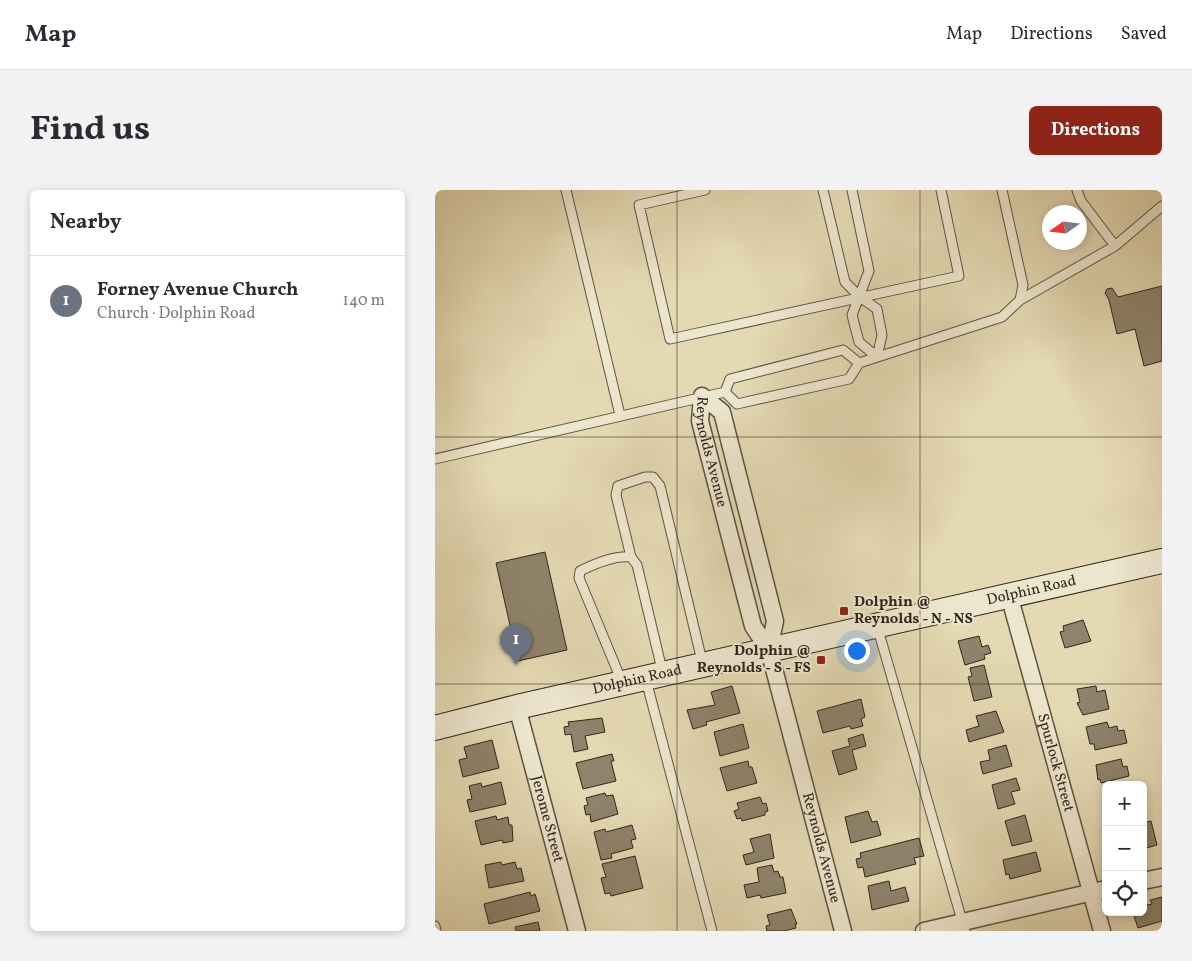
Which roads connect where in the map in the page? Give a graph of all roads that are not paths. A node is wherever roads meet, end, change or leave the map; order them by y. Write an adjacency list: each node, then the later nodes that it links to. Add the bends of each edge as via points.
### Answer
1 (567, 190): 16 (lane)
2 (705, 190): 10 (lane, via 639,205 670,339)
3 (823, 190): 10 (lane, via 845,282)
4 (852, 190): 10 (lane, via 869,271)
5 (941, 190): 10 (lane, via 959,276)
6 (1002, 190): 11 (lane, via 1023,285)
7 (1077, 190): 9 (lane, via 1081,201)
8 (1162, 206): 9 (lane)
9 (1115, 246): 11 (lane)
10 (860, 297): 12 (lane, via 877,309 882,336); 12 (lane, via 852,315 859,342)
11 (1020, 300): 12 (lane, via 1002,317)
12 (877, 357): 13 (lane)
13 (859, 363): 14 (lane, via 849,379 737,404); 14 (lane, via 843,350 730,379)
14 (725, 392): 15 (lane)
15 (702, 396): 16 (lane); 22 (street, Reynolds Avenue, via 700,421 753,626); 22 (street, Reynolds Avenue, via 722,412 775,621)
16 (620, 415): 17 (lane)
17 (435, 459)
18 (631, 557): 23 (lane, via 616,495 618,486 653,477 660,486); 24 (lane, via 637,565); 25 (lane, via 592,565 581,571 579,578)
19 (1162, 561): 20 (main road, Dolphin Road)
20 (1009, 595): 21 (main road, Dolphin Road); 30 (street, Spurlock Street)
21 (876, 626): 22 (main road, Dolphin Road); 32 (lane)
22 (769, 650): 23 (main road, Dolphin Road); 36 (street, Reynolds Avenue)
23 (703, 665): 24 (main road, Dolphin Road)
24 (655, 676): 25 (main road, Dolphin Road); 35 (lane)
25 (622, 684): 26 (main road, Dolphin Road)
26 (517, 707): 27 (main road, Dolphin Road); 34 (street, Jerome Street)
27 (435, 728)
28 (1162, 877): 29 (street)
29 (1147, 880)
30 (1099, 891): 32 (street); 38 (street, Spurlock Street)
31 (435, 926): 33 (lane)
32 (964, 927): 37 (street)
33 (437, 931)
34 (577, 931)
35 (712, 931)
36 (843, 931)
37 (924, 931)
38 (1102, 931)

